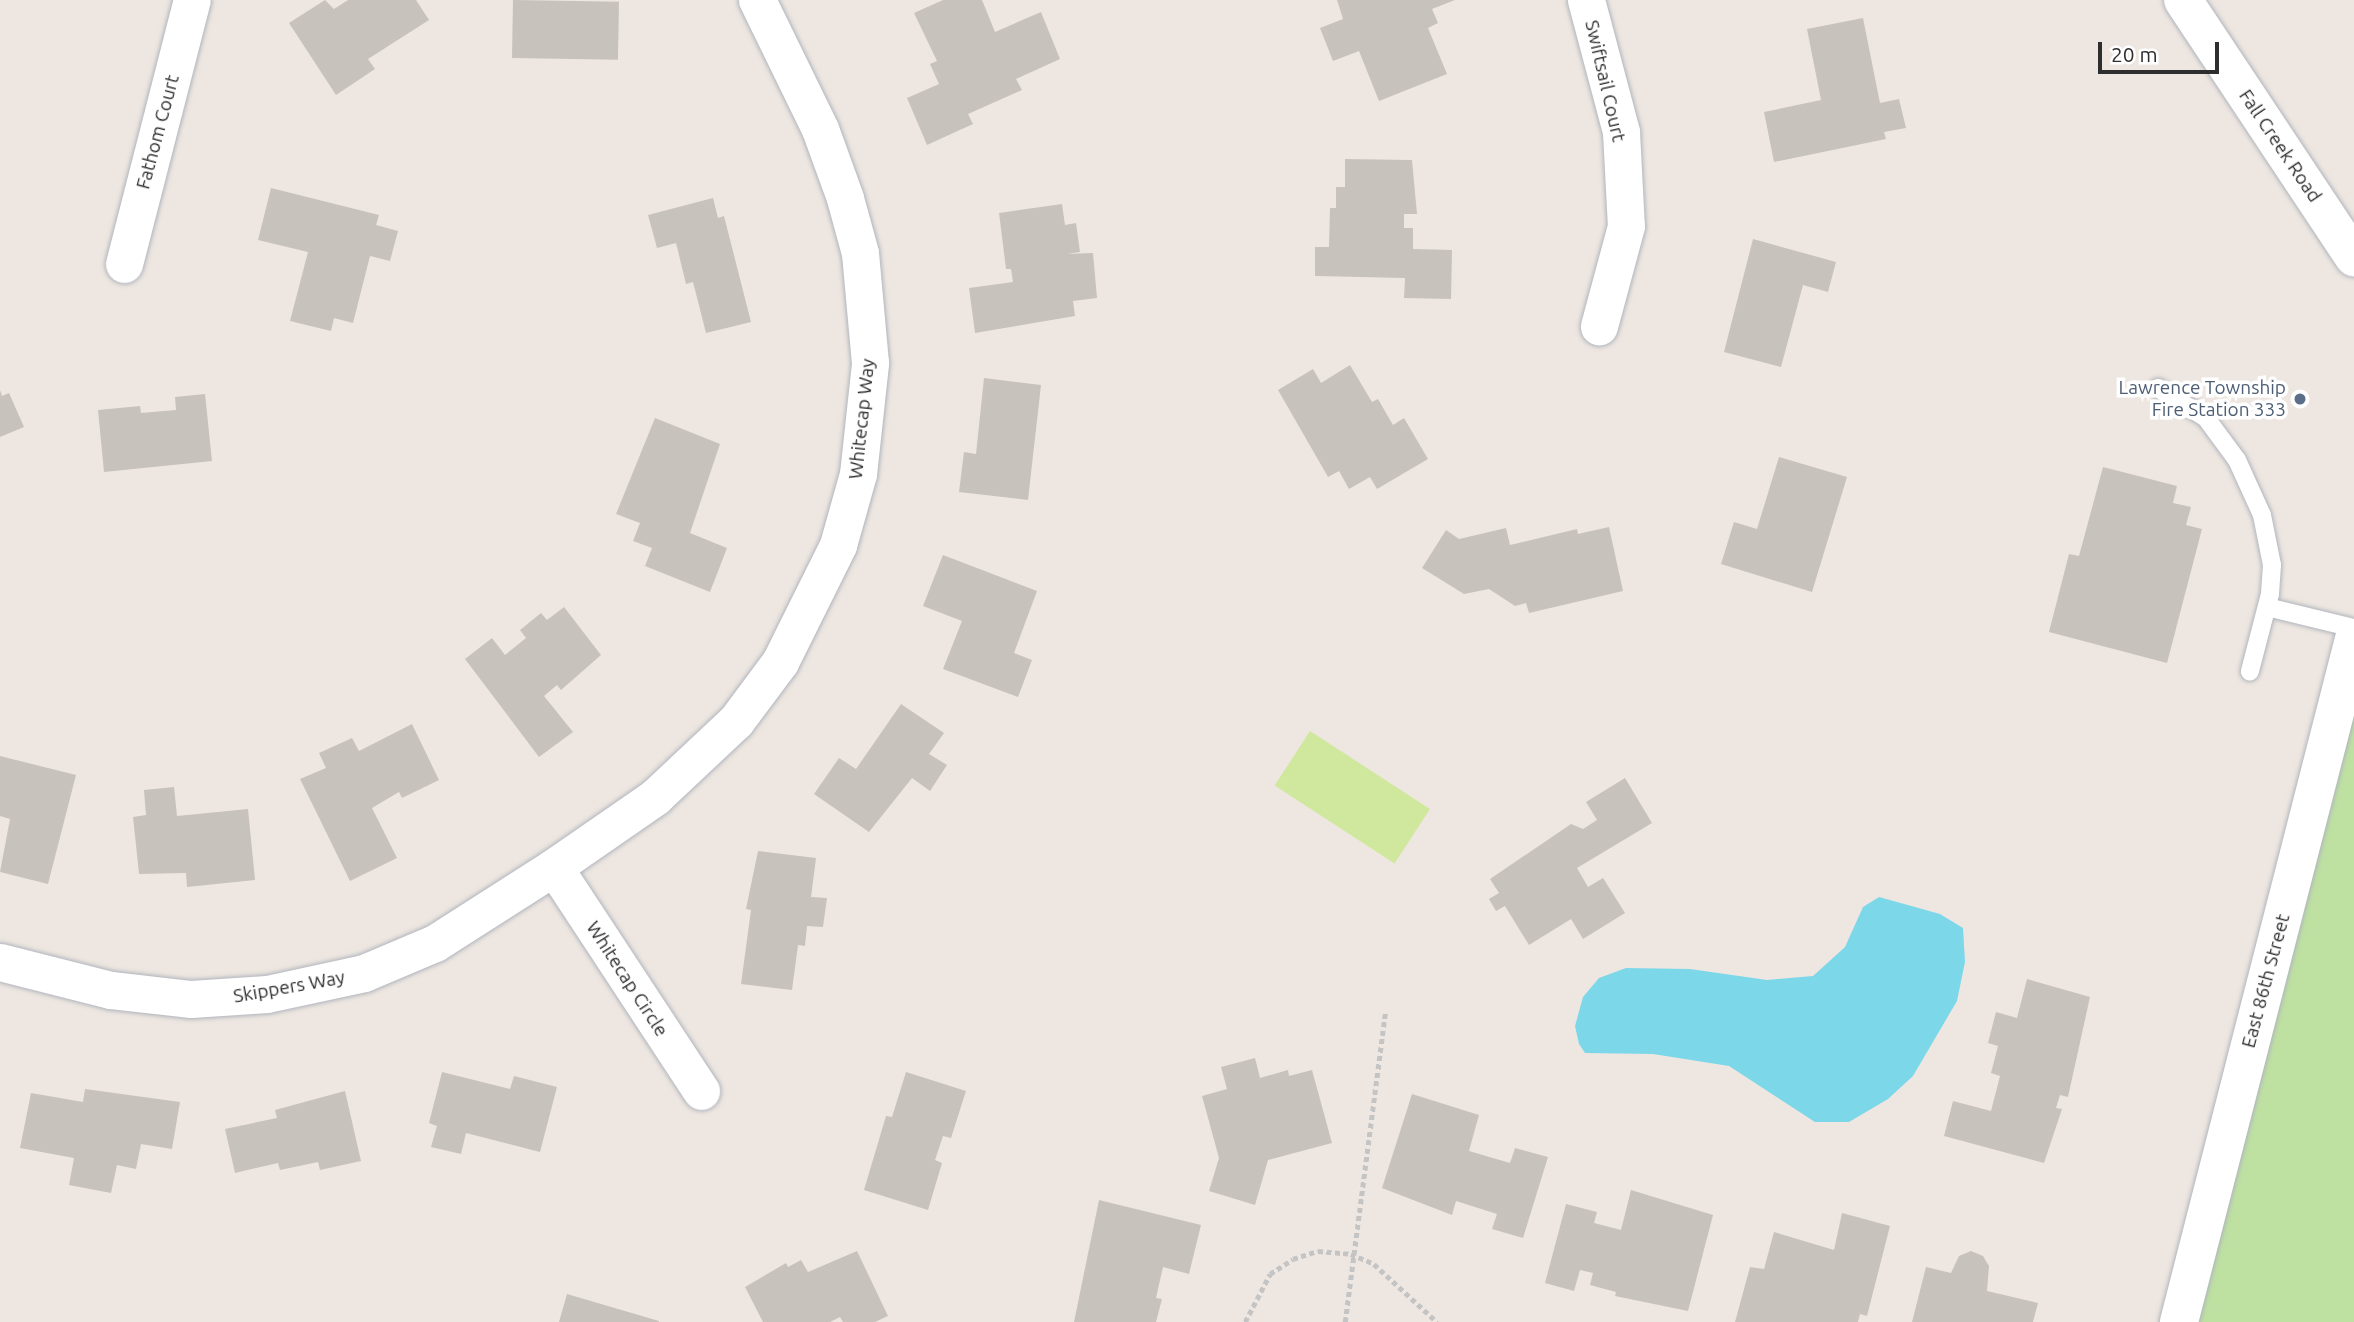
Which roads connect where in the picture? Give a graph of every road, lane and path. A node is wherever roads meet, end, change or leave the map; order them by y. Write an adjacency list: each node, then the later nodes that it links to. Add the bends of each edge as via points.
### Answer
1 (192, 0): 6 (street, Fathom Court)
2 (757, 0): 13 (street, Whitecap Way, via 820,129 860,253 870,363 858,474 838,545 806,613 780,662 736,721 655,797)
3 (1586, 0): 7 (street, Swiftsail Court, via 1621,132 1626,226)
4 (2183, 0): 5 (street, Fall Creek Road)
5 (2354, 257)
6 (124, 264)
7 (1599, 326)
8 (2158, 388): 9 (lane, via 2206,418 2238,460 2262,515 2269,553)
9 (2267, 607): 10 (lane); 12 (lane)
10 (2354, 628)
11 (2354, 639): 21 (street, East 86th Street)
12 (2250, 671)
13 (554, 867): 14 (street, Skippers Way, via 426,947 364,973 306,988 210,999 151,996); 16 (street, Whitecap Circle)
14 (0, 962)
15 (1385, 1013): 17 (path)
16 (701, 1091)
17 (1351, 1254): 18 (path, via 1318,1251 1293,1258 1270,1274); 19 (path); 20 (path, via 1374,1264)
18 (1245, 1322)
19 (1345, 1322)
20 (1437, 1322)
21 (2179, 1322)

